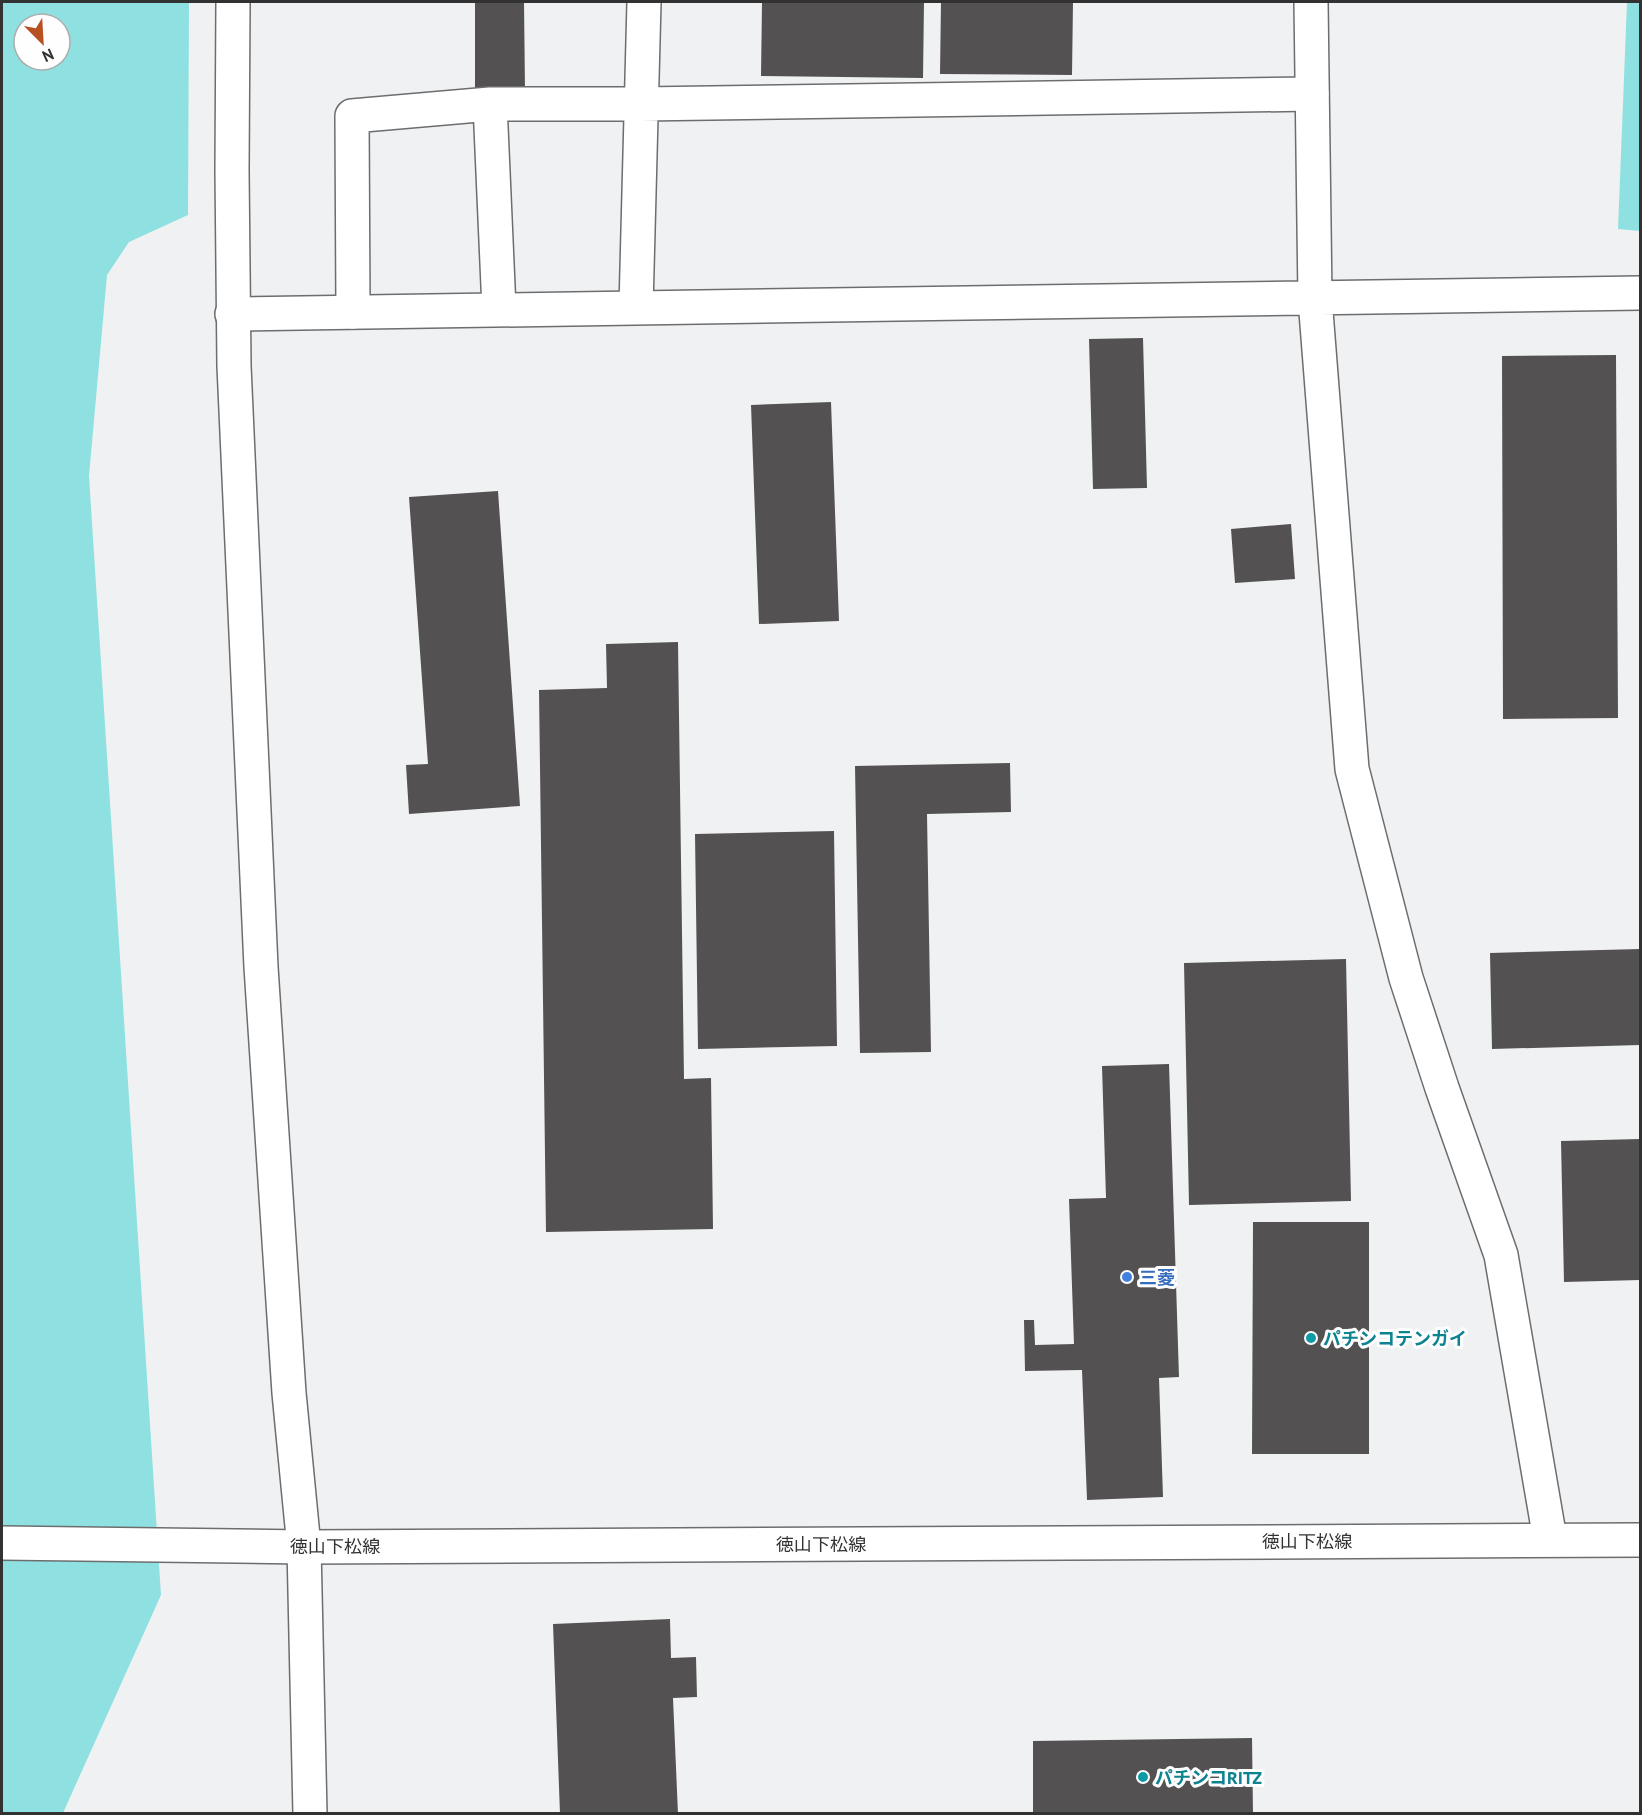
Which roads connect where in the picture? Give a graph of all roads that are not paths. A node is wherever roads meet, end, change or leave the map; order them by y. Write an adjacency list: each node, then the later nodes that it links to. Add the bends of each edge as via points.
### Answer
1 (233, 2): 12 (street)
2 (644, 2): 6 (street)
3 (1311, 2): 4 (street)
4 (1312, 94): 6 (street); 8 (street)
5 (490, 104): 6 (street); 10 (street); 11 (street, via 352,116)
6 (641, 104): 9 (street)
7 (1641, 293): 8 (street)
8 (1315, 299): 9 (street); 13 (street, via 1352,769 1406,978 1501,1255)
9 (636, 307): 10 (street)
10 (499, 309): 11 (street)
11 (352, 312): 12 (street)
12 (232, 314): 16 (street, via 261,967 289,1394)
13 (1550, 1539): 14 (street, 徳山下松線); 16 (street, 徳山下松線)
14 (1641, 1540)
15 (2, 1543): 16 (street, 徳山下松線)
16 (304, 1547): 17 (street)
17 (310, 1814)

